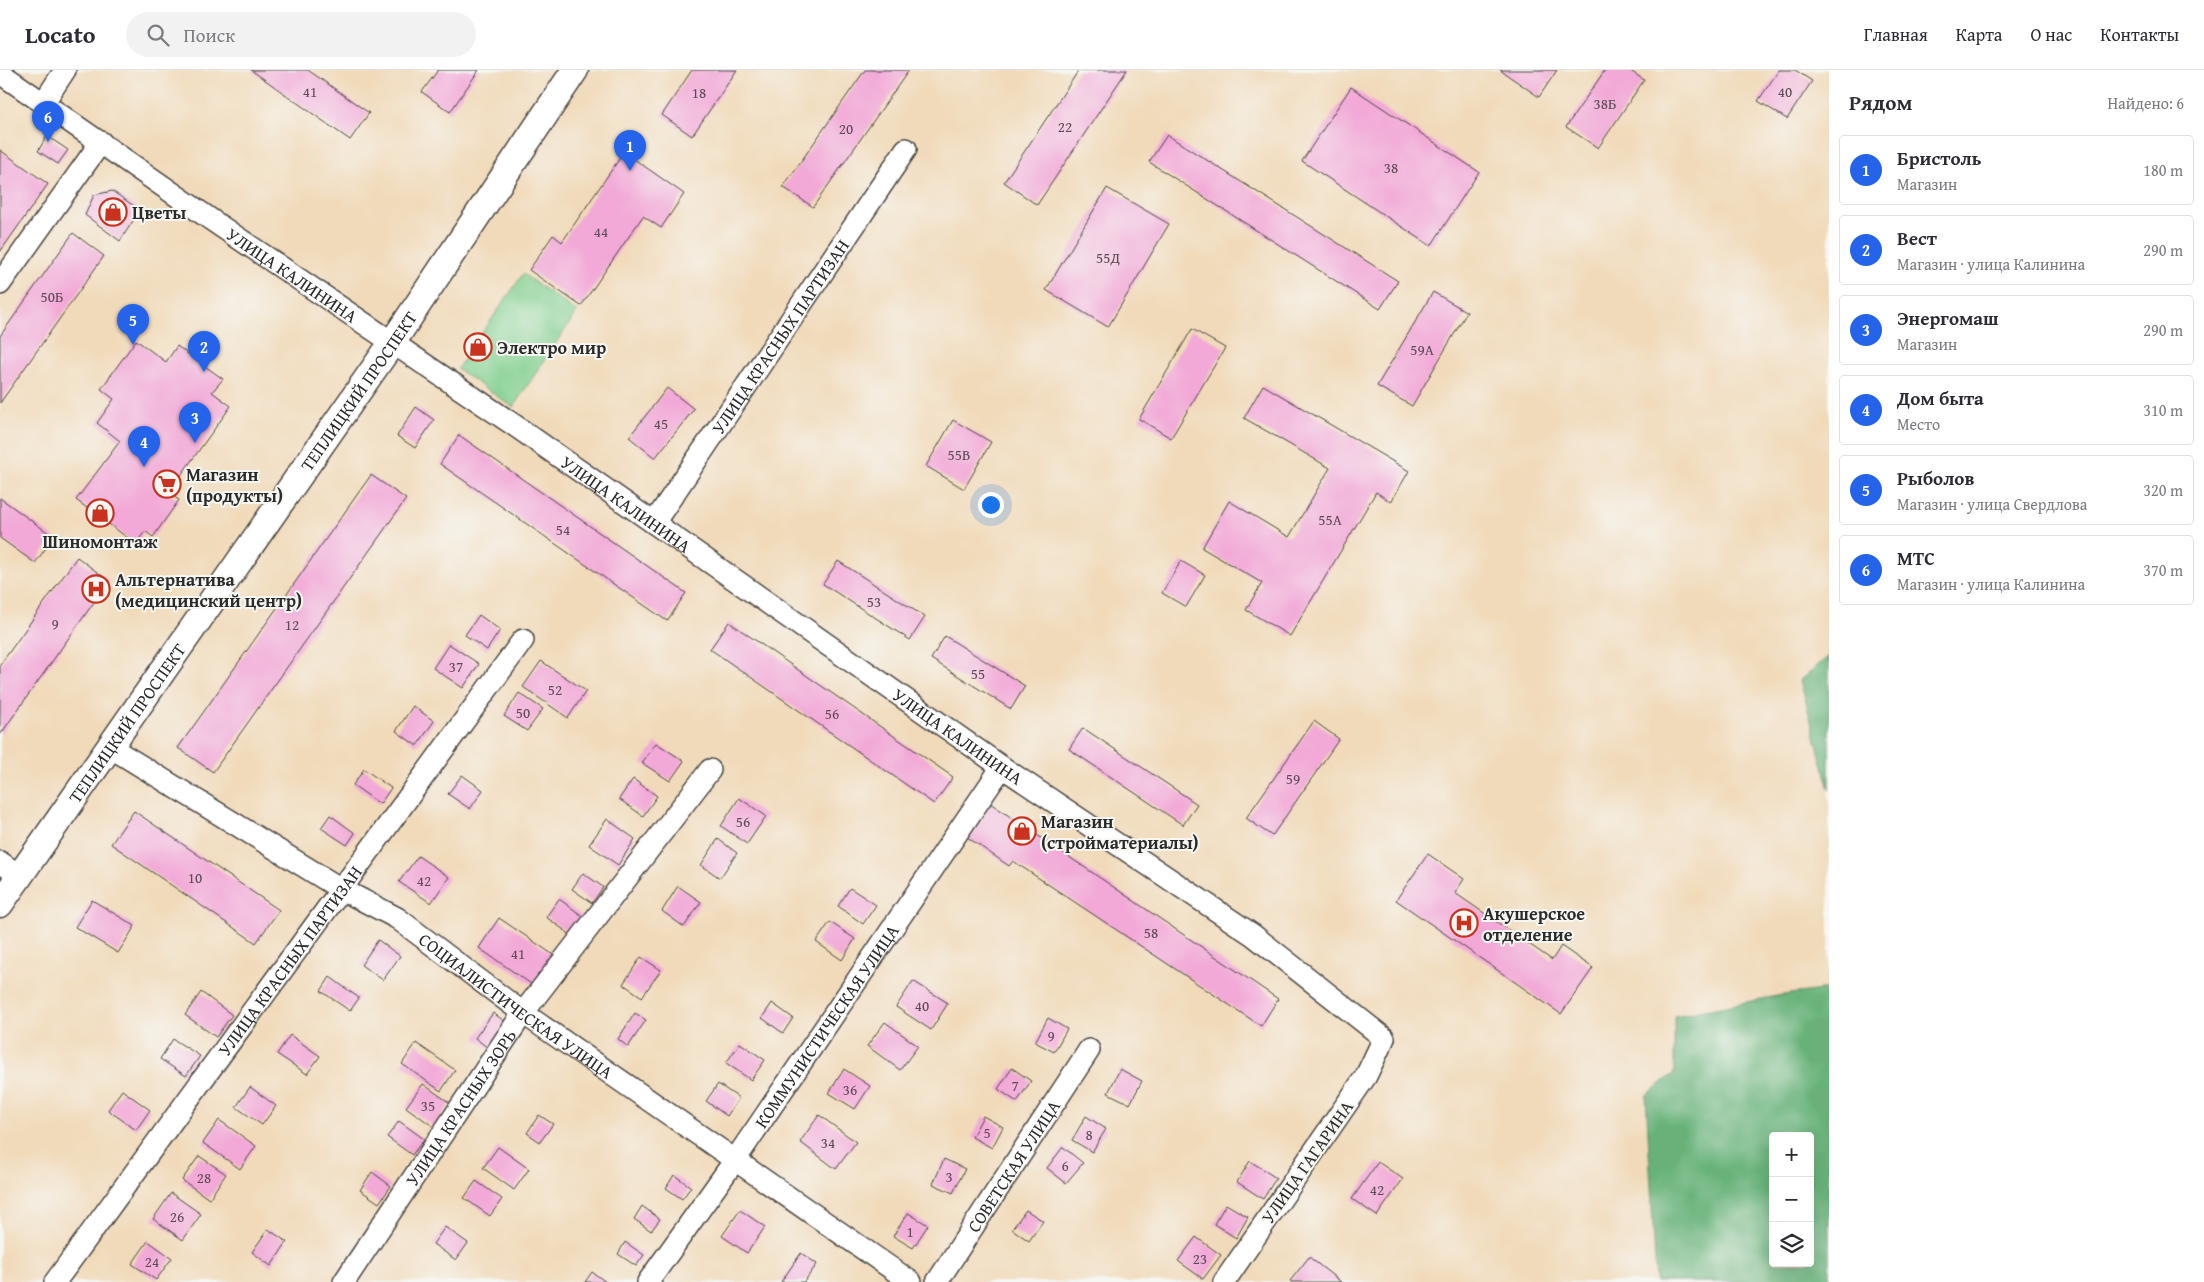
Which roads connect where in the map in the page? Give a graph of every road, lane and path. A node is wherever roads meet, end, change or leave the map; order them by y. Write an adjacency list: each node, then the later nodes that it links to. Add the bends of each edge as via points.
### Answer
1 (65, 70): 4 (street)
2 (575, 70): 8 (main road, ТЕПЛИЦКИЙ ПРОСПЕКТ)
3 (0, 73): 4 (street, УЛИЦА КАЛИНИНА)
4 (44, 102): 5 (street, УЛИЦА КАЛИНИНА)
5 (102, 142): 7 (street); 8 (street, УЛИЦА КАЛИНИНА)
6 (906, 149): 9 (street, УЛИЦА КРАСНЫХ ПАРТИЗАН)
7 (0, 284)
8 (392, 343): 9 (street, УЛИЦА КАЛИНИНА); 11 (main road, ТЕПЛИЦКИЙ ПРОСПЕКТ)
9 (654, 523): 12 (street, УЛИЦА КАЛИНИНА)
10 (523, 640): 15 (street, УЛИЦА КРАСНЫХ ПАРТИЗАН)
11 (110, 747): 14 (main road, ТЕПЛИЦКИЙ ПРОСПЕКТ); 15 (street, СОЦИАЛИСТИЧЕСКАЯ УЛИЦА)
12 (1002, 767): 18 (street, УЛИЦА КАЛИНИНА, via 1253,935); 20 (street, КОММУНИСТИЧЕСКАЯ УЛИЦА)
13 (710, 770): 17 (street, УЛИЦА КРАСНЫХ ЗОРЬ)
14 (10, 869): 16 (main road, ТЕПЛИЦКИЙ ПРОСПЕКТ)
15 (341, 890): 17 (street, СОЦИАЛИСТИЧЕСКАЯ УЛИЦА, via 397,918); 21 (street, УЛИЦА КРАСНЫХ ПАРТИЗАН)
16 (0, 904)
17 (523, 1013): 20 (street, СОЦИАЛИСТИЧЕСКАЯ УЛИЦА); 22 (street, УЛИЦА КРАСНЫХ ЗОРЬ)
18 (1384, 1038): 26 (street, УЛИЦА ГАГАРИНА, via 1366,1076)
19 (1089, 1050): 25 (street, СОВЕТСКАЯ УЛИЦА)
20 (735, 1160): 23 (street, КОММУНИСТИЧЕСКАЯ УЛИЦА); 24 (street, СОЦИАЛИСТИЧЕСКАЯ УЛИЦА)
21 (55, 1282)
22 (344, 1282)
23 (648, 1282)
24 (911, 1282)
25 (937, 1282)
26 (1224, 1282)

